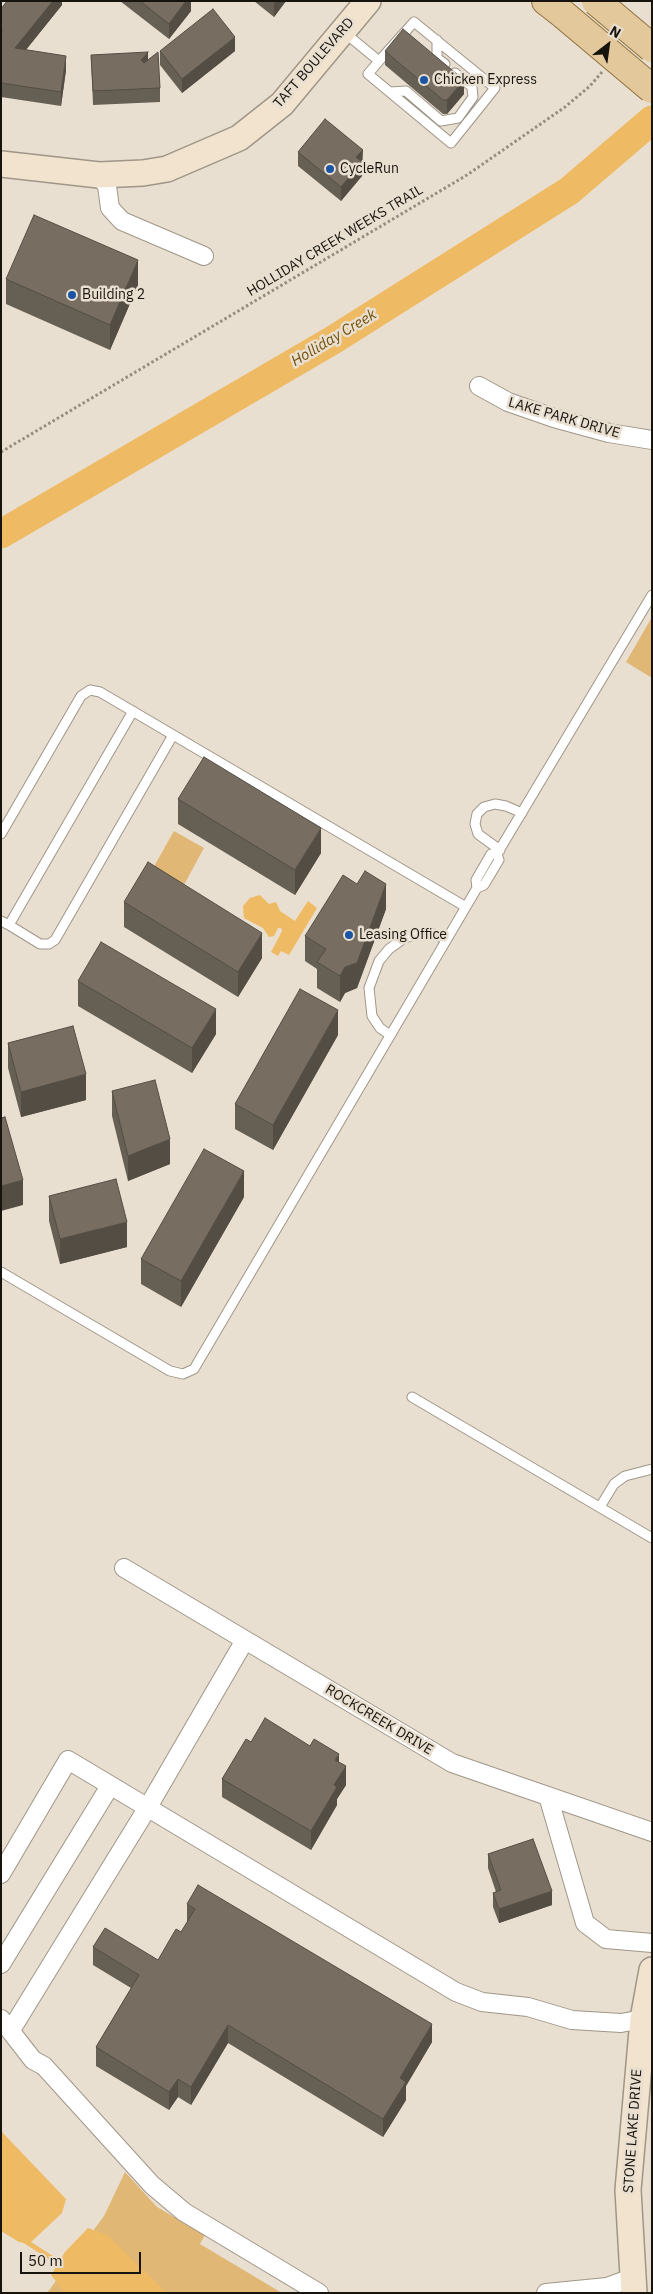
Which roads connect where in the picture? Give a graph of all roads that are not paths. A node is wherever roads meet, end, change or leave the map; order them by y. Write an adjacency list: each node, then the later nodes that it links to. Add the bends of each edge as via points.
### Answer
1 (368, 1): 4 (street, TAFT BOULEVARD)
2 (596, 1): 6 (main road, bridge)
3 (555, 8): 8 (main road, bridge)
4 (343, 31): 7 (lane); 11 (street, TAFT BOULEVARD, via 282,104 239,138 167,169)
5 (437, 40): 7 (lane, via 414,22); 9 (lane, via 437,58 472,87 474,97 458,118 441,121 406,91); 9 (lane, via 495,88 451,143)
6 (652, 48)
7 (380, 61): 9 (lane, via 368,74)
8 (652, 89)
9 (390, 92)
10 (2, 168): 11 (street, TAFT BOULEVARD)
11 (99, 175): 12 (street, via 106,186 110,208 122,221)
12 (204, 256)
13 (479, 386): 14 (street, LAKE PARK DRIVE, via 508,402 554,418)
14 (652, 440)
15 (652, 595): 18 (lane)
16 (133, 711): 17 (lane); 19 (lane, via 100,692 90,690 81,696); 22 (lane)
17 (173, 735): 21 (lane); 22 (lane, via 55,940 50,944 40,944)
18 (522, 813): 20 (lane); 20 (lane, via 495,804 484,807 477,814 478,834)
19 (1, 834)
20 (498, 852): 21 (lane, via 500,860)
21 (466, 907): 23 (lane)
22 (5, 923)
23 (446, 939): 24 (lane); 24 (lane, via 418,933 389,949 379,961 369,988 372,1016)
24 (390, 1035): 25 (lane, via 194,1368 183,1374 170,1371)
25 (1, 1272)
26 (412, 1397): 28 (lane)
27 (652, 1469): 28 (lane, via 625,1476 614,1484)
28 (600, 1507): 29 (lane)
29 (650, 1534)
30 (124, 1568): 31 (street, ROCKCREEK DRIVE)
31 (245, 1640): 33 (street, ROCKCREEK DRIVE, via 452,1763); 34 (street)
32 (110, 1786): 34 (street); 36 (street, via 68,1760); 38 (street)
33 (548, 1796): 35 (street, ROCKCREEK DRIVE); 37 (street, via 585,1923 606,1939)
34 (148, 1807): 40 (street, via 456,1992 482,2002 528,2007 572,2020 621,2023); 41 (street)
35 (652, 1832)
36 (1, 1874)
37 (652, 1943)
38 (1, 1964)
39 (652, 1970): 40 (street, STONE LAKE DRIVE)
40 (643, 2019): 42 (street, STONE LAKE DRIVE, via 628,2190)
41 (6, 2025): 43 (street, via 33,2060 44,2066 152,2185 184,2212)
42 (633, 2286): 44 (street)
43 (319, 2293)
44 (546, 2293)

